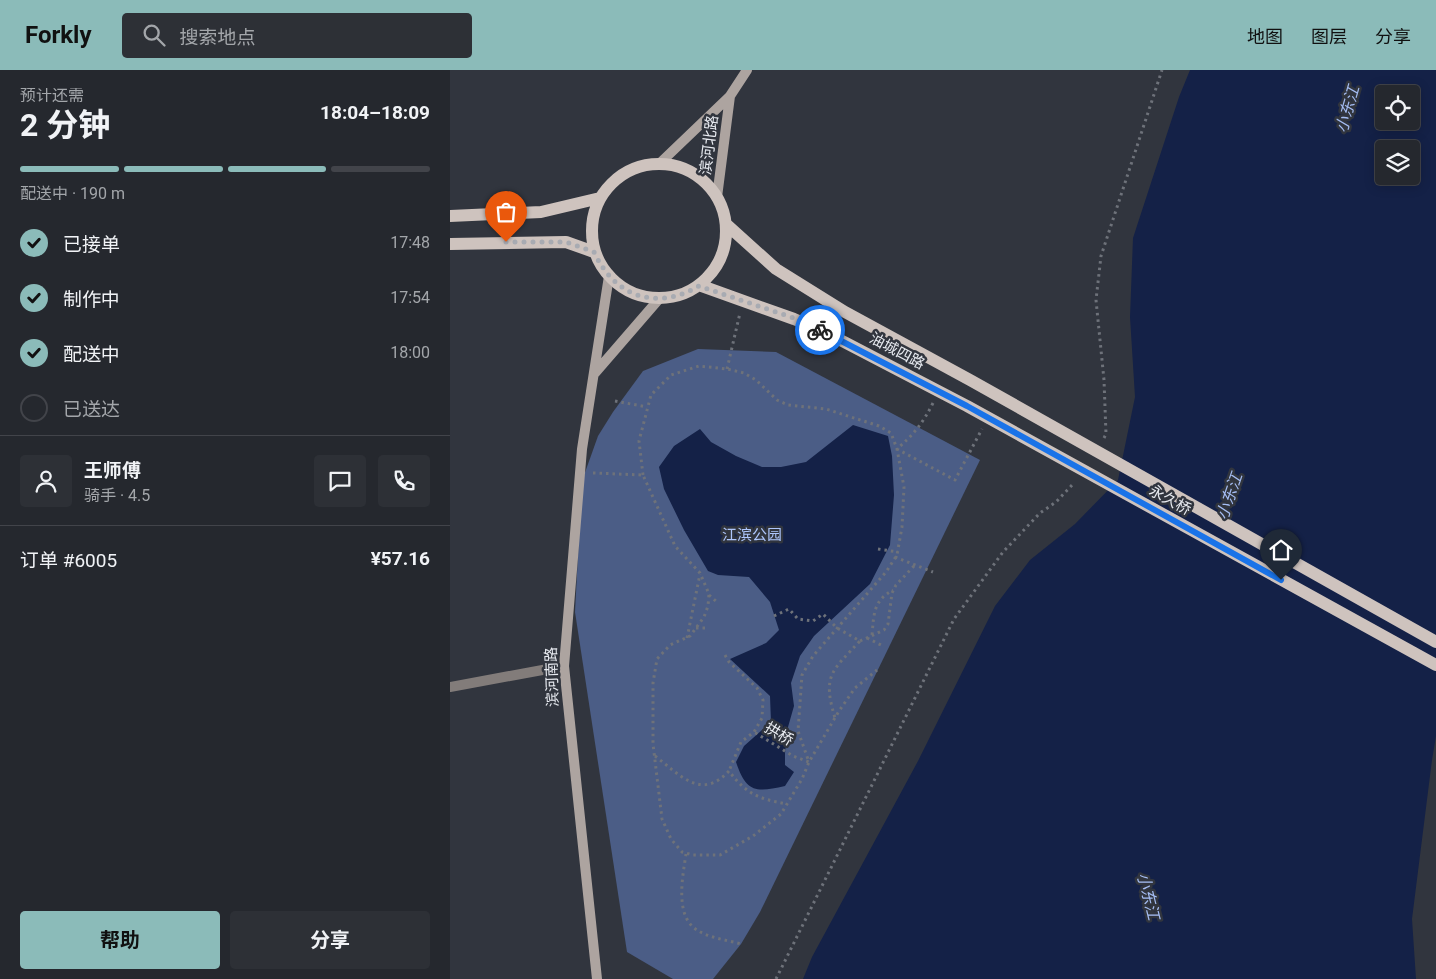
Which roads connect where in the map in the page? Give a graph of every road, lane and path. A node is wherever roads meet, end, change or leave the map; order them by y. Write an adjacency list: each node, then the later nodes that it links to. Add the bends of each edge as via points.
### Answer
1 (747, 70): 3 (street, 滨河北路)
2 (1162, 70): 23 (path, via 1101,256 1096,300 1104,380 1106,434)
3 (730, 96): 4 (street, 滨河北路); 5 (street, 滨河北路)
4 (658, 164): 5 (main road, via 686,170 704,181); 6 (main road, via 631,170 619,177)
5 (717, 197): 8 (main road)
6 (600, 198): 7 (main road, via 541,212); 10 (main road, via 591,224)
7 (450, 216)
8 (726, 224): 12 (main road, via 723,252); 17 (main road, 油城四路, via 776,269 860,320)
9 (450, 244): 10 (main road, via 566,242)
10 (594, 252): 11 (main road)
11 (609, 276): 13 (main road, via 632,293); 16 (street, 滨河南路)
12 (699, 286): 13 (main road, via 673,297); 14 (main road, 油城四路)
13 (659, 298): 16 (street)
14 (742, 301): 15 (path); 18 (main road, 油城四路, via 825,332)
15 (727, 369): 21 (path, via 699,366 671,375 656,388); 24 (path, via 756,380 777,400 788,405 826,409 879,426 890,433)
16 (594, 374): 25 (street, 滨河南路)
17 (970, 380): 45 (main road, 永久桥)
18 (939, 392): 20 (main road, 油城四路); 24 (path, via 913,436)
19 (615, 401): 21 (path)
20 (967, 406): 22 (main road, 永久桥)
21 (647, 407): 26 (path, via 639,441)
22 (988, 418): 24 (path, via 955,480); 48 (main road, 永久桥)
23 (1102, 442)
24 (897, 449): 29 (path, via 904,487)
25 (580, 473): 26 (path); 49 (street, 滨河南路)
26 (643, 475): 33 (path, via 675,546)
27 (1076, 480): 61 (path, via 1003,552 954,619)
28 (878, 548): 29 (path)
29 (898, 552): 30 (path)
30 (895, 557): 31 (path); 40 (path, via 886,572)
31 (915, 565): 32 (path); 34 (path)
32 (933, 572)
33 (700, 573): 35 (path); 42 (path)
34 (894, 590): 41 (path, via 883,595 876,607); 41 (path, via 888,624 884,630)
35 (709, 594): 36 (path); 38 (path, via 704,617)
36 (718, 603)
37 (774, 616): 40 (path, via 789,608 798,618 814,621 823,614)
38 (696, 628): 39 (path); 42 (path)
39 (708, 628)
40 (837, 628): 44 (path); 55 (path, via 813,656 802,675 798,731)
41 (872, 635): 43 (path)
42 (686, 638): 54 (path, via 670,645 657,659 653,683)
43 (866, 638): 44 (path); 46 (path)
44 (860, 641): 52 (path, via 836,666 829,680 829,698)
45 (1436, 642)
46 (883, 646)
47 (725, 655): 53 (path, via 757,688 763,700 762,718)
48 (1436, 665)
49 (564, 666): 51 (street); 60 (street, 滨河南路)
50 (878, 670): 52 (path, via 855,688)
51 (450, 687)
52 (835, 718): 55 (path)
53 (754, 732): 55 (path, 拱桥); 56 (path, via 741,742)
54 (655, 756): 56 (path, via 693,784 717,782); 58 (path, via 662,820 671,840)
55 (809, 762): 57 (path)
56 (729, 771): 57 (path, via 752,794)
57 (787, 804): 58 (path, via 782,814 720,855)
58 (686, 854): 59 (path, via 681,888 687,918 696,930 704,934)
59 (741, 944)
60 (596, 979)
61 (776, 979)

